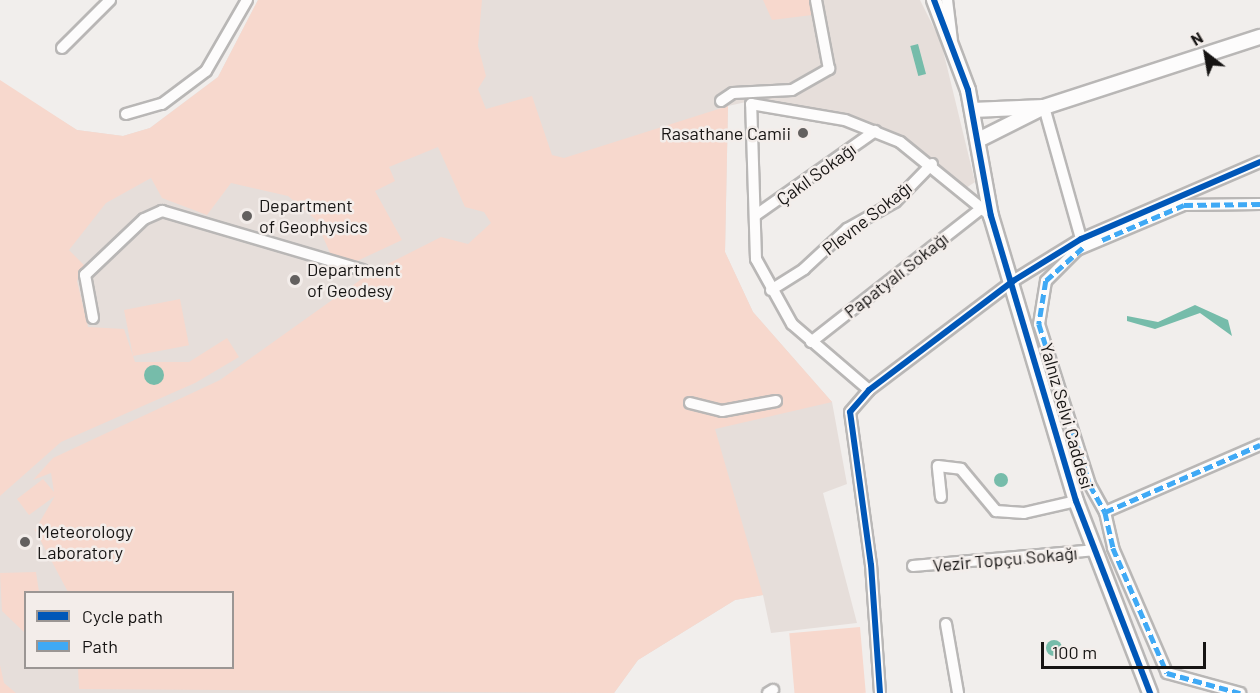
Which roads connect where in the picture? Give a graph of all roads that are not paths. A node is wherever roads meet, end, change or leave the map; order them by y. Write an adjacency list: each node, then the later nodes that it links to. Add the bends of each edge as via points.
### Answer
1 (110, 0): 8 (street)
2 (247, 0): 12 (street, via 206,71 162,104)
3 (816, 0): 9 (street, via 829,69 792,90 733,93)
4 (934, 0): 7 (street, Yalnız Selvi Caddesi)
5 (947, 0): 7 (street)
6 (1260, 37): 10 (street)
7 (952, 39): 11 (street, Yalnız Selvi Caddesi)
8 (62, 48)
9 (721, 101)
10 (1044, 107): 11 (street); 14 (street); 20 (street)
11 (972, 110): 14 (street, Yalnız Selvi Caddesi)
12 (126, 114)
13 (875, 131): 16 (street); 19 (street, Çakıl Sokağı); 19 (street, via 818,114 751,104)
14 (978, 140): 18 (street, Yalnız Selvi Caddesi)
15 (1260, 162): 20 (street)
16 (932, 164): 18 (street); 23 (street, Plevne Sokağı, via 895,202 847,229 804,269)
17 (1260, 204): 32 (street, via 1184,205 1077,250 1046,281 1039,324 1090,485)
18 (986, 212): 22 (street, Yalnız Selvi Caddesi); 25 (street, Papatyalı Sokağı)
19 (756, 215): 23 (street, via 756,259)
20 (1081, 239): 22 (street)
21 (362, 270): 24 (street, via 162,211 144,219 84,275)
22 (1013, 281): 26 (street); 31 (street, Yalnız Selvi Caddesi)
23 (771, 290): 25 (street)
24 (93, 318)
25 (811, 342): 26 (street)
26 (869, 390): 36 (street, via 850,412 849,433 871,565)
27 (776, 401): 28 (street, via 722,411)
28 (690, 403)
29 (1260, 445): 32 (street)
30 (941, 497): 31 (street, via 938,466 961,469 996,511 1024,513)
31 (1076, 501): 33 (street, Yalnız Selvi Caddesi)
32 (1105, 512): 39 (street, via 1113,548 1167,674)
33 (1096, 550): 34 (street, Vezir Topçu Sokağı); 38 (street, Yalnız Selvi Caddesi)
34 (913, 566)
35 (946, 624): 37 (street)
36 (880, 693)
37 (958, 693)
38 (1150, 693)
39 (1240, 693)

